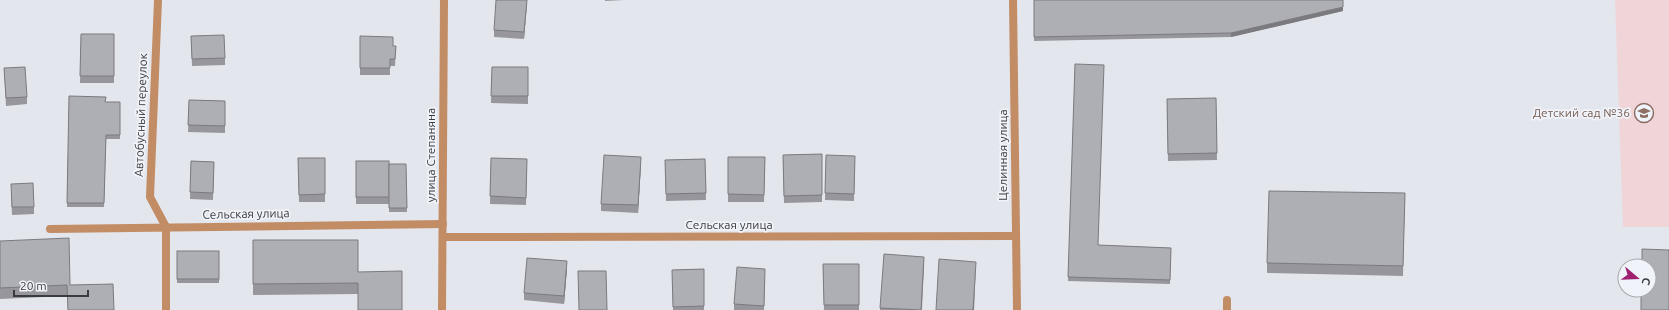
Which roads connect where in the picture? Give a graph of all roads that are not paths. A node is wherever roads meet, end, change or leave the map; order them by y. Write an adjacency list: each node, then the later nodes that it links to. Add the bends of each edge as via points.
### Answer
1 (158, 0): 5 (street, Автобусный переулок, via 150,197)
2 (444, 0): 4 (street, улица Степаняна)
3 (1013, 0): 7 (street, Целинная улица)
4 (443, 224): 5 (street, Сельская улица); 8 (street, улица Степаняна)
5 (166, 227): 6 (street, Сельская улица); 10 (street)
6 (50, 229)
7 (1015, 236): 8 (street, Сельская улица); 12 (street, Целинная улица)
8 (444, 237): 11 (street, улица Степаняна)
9 (1227, 300): 13 (street)
10 (166, 310)
11 (442, 310)
12 (1017, 310)
13 (1227, 310)

